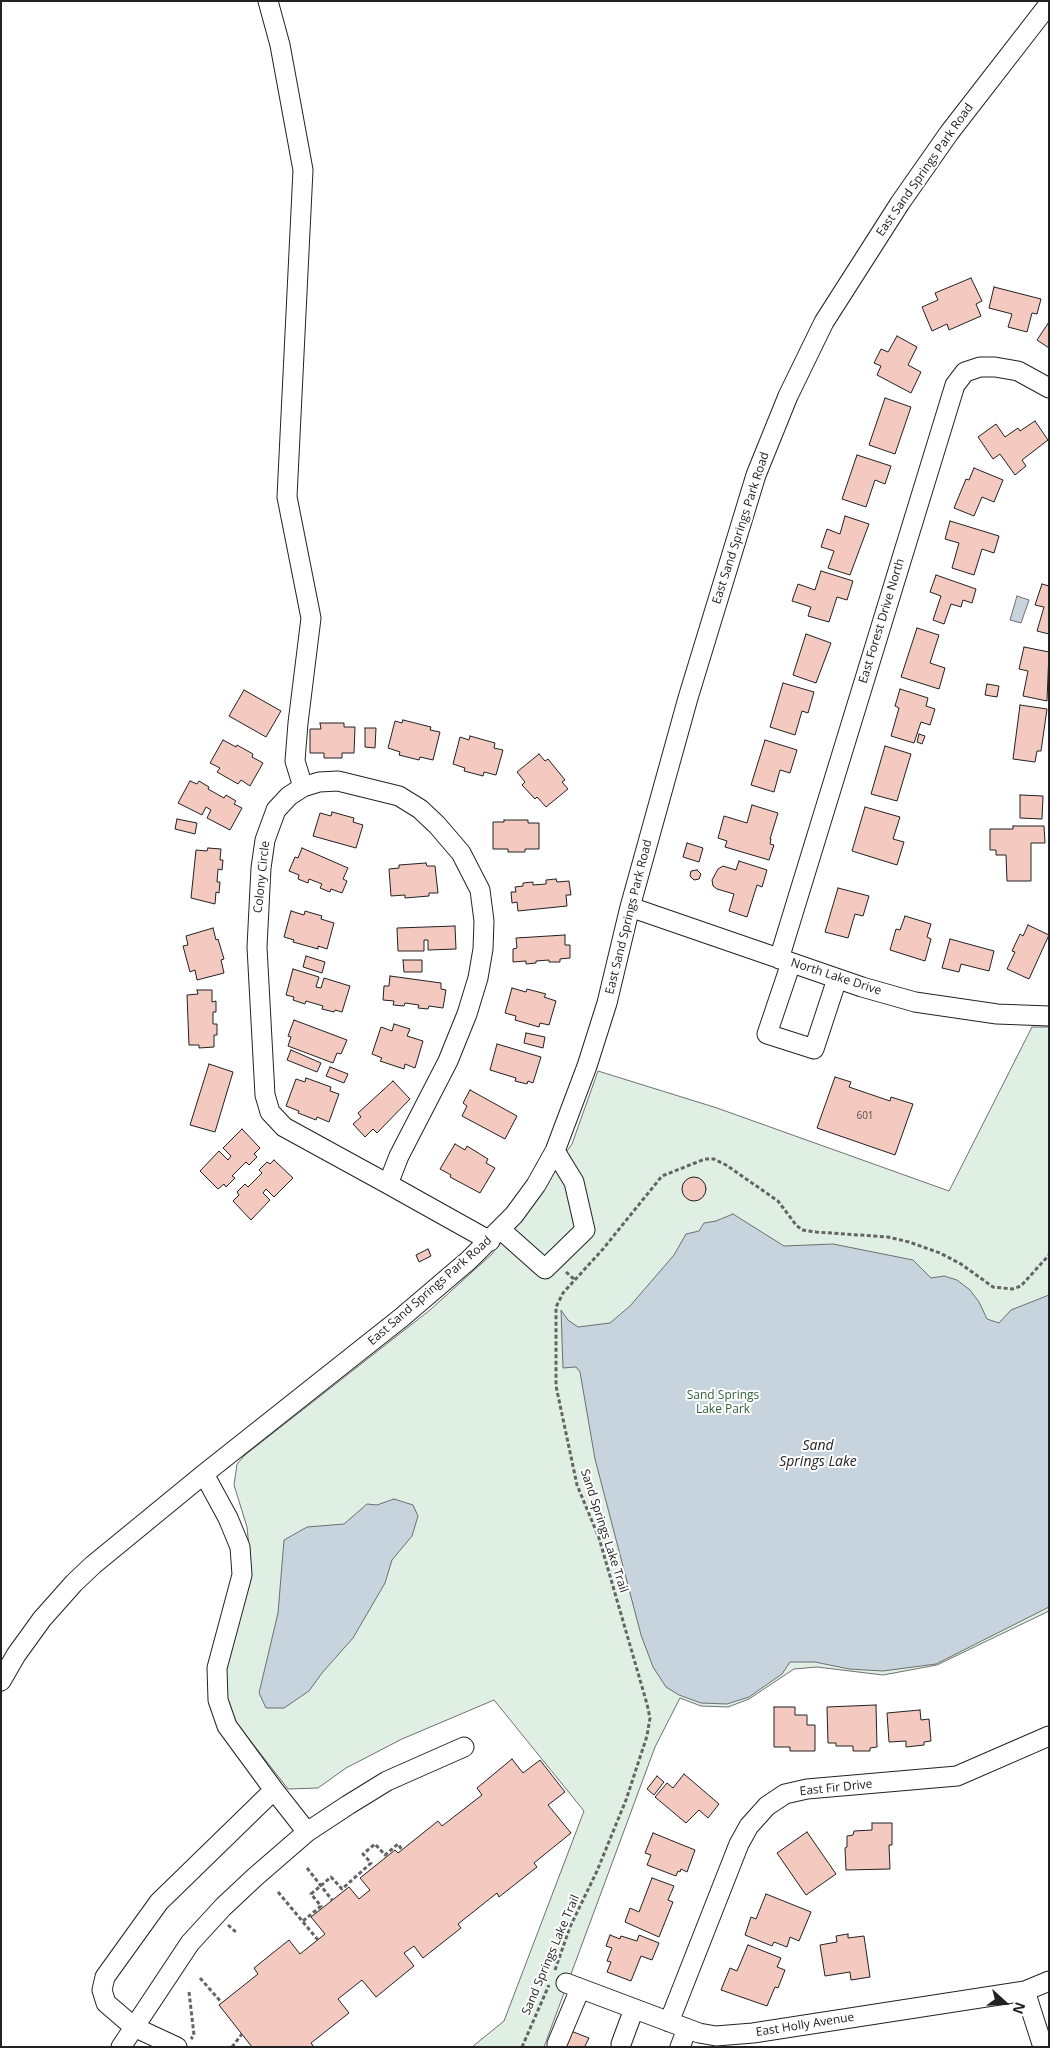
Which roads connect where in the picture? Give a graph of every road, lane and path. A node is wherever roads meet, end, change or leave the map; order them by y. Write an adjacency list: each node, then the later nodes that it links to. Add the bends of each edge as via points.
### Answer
1 (268, 1): 4 (street, via 280,45 303,170 287,497 311,618 295,761)
2 (1049, 4): 5 (street, East Sand Springs Park Road, via 949,133 900,203 824,322 788,396 756,476 688,698)
3 (1049, 388): 6 (street, East Forest Drive North, via 1018,370 995,367 965,372 955,385)
4 (303, 787): 10 (street, Colony Circle, via 288,796 276,810 265,840 261,868 257,947 265,1095 270,1112 284,1127); 10 (street, Colony Circle, via 338,781 399,796 437,824 460,853 480,890 483,949 467,1014 448,1061)
5 (630, 907): 6 (street, North Lake Drive); 9 (street, East Sand Springs Park Road, via 607,1003)
6 (785, 961): 7 (street, North Lake Drive); 7 (street, East Forest Drive North, via 768,1034 814,1049)
7 (837, 979): 8 (street, North Lake Drive, via 915,1002 996,1014)
8 (1049, 1016)
9 (555, 1151): 11 (street, East Sand Springs Park Road, via 536,1185); 11 (street, Colony Circle, via 574,1182 586,1230 545,1269)
10 (388, 1184): 11 (street, Colony Circle)
11 (495, 1235): 13 (street, East Sand Springs Park Road, via 400,1318)
12 (1049, 1256): 43 (path, Sand Springs Lake Trail, via 1021,1286 1012,1289 992,1287 961,1264 909,1242 888,1237 802,1230 778,1201 726,1165 705,1159 662,1176 563,1294 556,1307 556,1386 577,1485 599,1538 650,1718 626,1800)
13 (204, 1474): 14 (street, East Sand Springs Park Road, via 74,1583 42,1619); 17 (street, via 240,1547 242,1575 217,1668 218,1700 227,1726)
14 (1, 1681)
15 (1049, 1736): 32 (street, East Fir Drive, via 957,1776 807,1789 785,1794 767,1806 739,1844)
16 (464, 1747): 18 (street, via 387,1781)
17 (274, 1790): 18 (street); 33 (street, via 160,1902 104,1977 102,1990 106,2003)
18 (307, 1832): 33 (street, via 223,1907 190,1943)
19 (402, 1850): 21 (path, via 398,1844 384,1855 375,1844 363,1854 372,1863 342,1889 331,1877)
20 (307, 1868): 21 (path)
21 (321, 1886): 23 (path); 24 (path, via 311,1894 321,1906)
22 (278, 1892): 24 (path)
23 (332, 1900)
24 (303, 1921): 25 (path)
25 (318, 1940)
26 (200, 1978): 30 (path)
27 (1049, 1980): 28 (street, East Holly Avenue)
28 (1025, 1991): 36 (street, East Holly Avenue); 45 (street)
29 (189, 1992): 38 (path, via 194,2035)
30 (222, 2003)
31 (634, 2009): 32 (street, East Holly Avenue); 39 (street, East Holly Avenue, via 573,1986); 40 (street)
32 (669, 2022): 34 (street, East Holly Avenue)
33 (134, 2028): 38 (street); 41 (street)
34 (687, 2028): 37 (street, East Holly Avenue); 44 (street)
35 (242, 2034): 42 (path)
36 (771, 2039): 37 (street, East Holly Avenue)
37 (724, 2041)
38 (183, 2044)
39 (557, 2044)
40 (621, 2044)
41 (121, 2047)
42 (232, 2047)
43 (522, 2047)
44 (680, 2047)
45 (1043, 2047)

